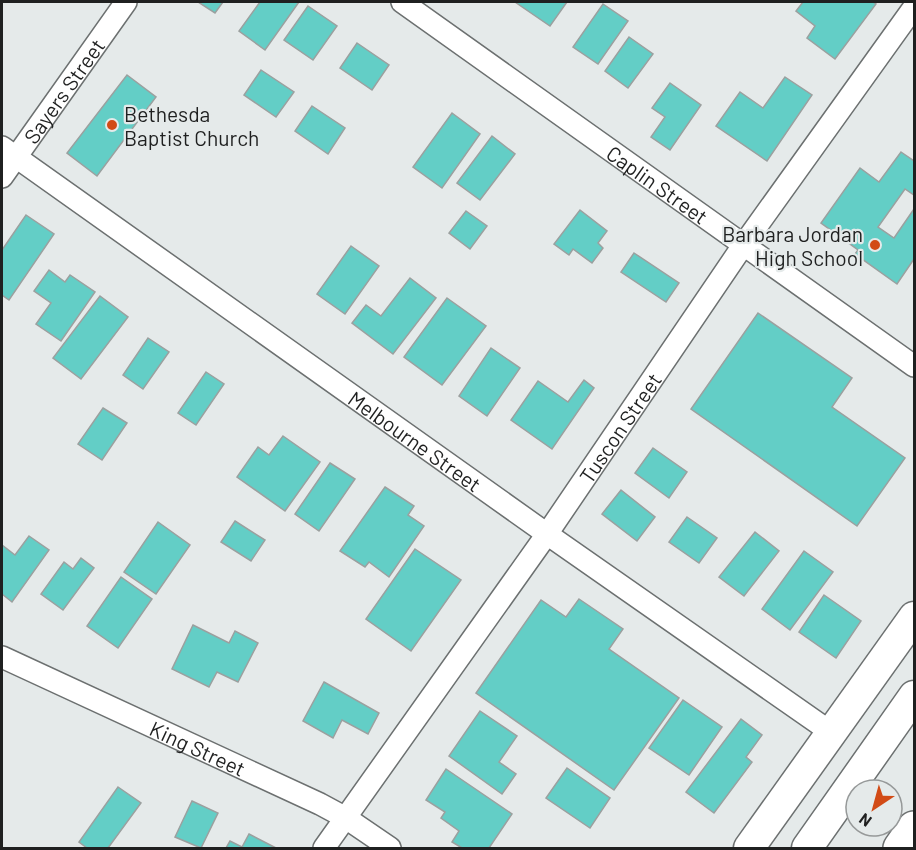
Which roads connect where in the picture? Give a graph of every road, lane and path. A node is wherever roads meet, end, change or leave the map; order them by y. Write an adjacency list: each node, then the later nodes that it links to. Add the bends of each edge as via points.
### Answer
1 (126, 2): 4 (street, Sayers Street)
2 (402, 2): 6 (street, Caplin Street)
3 (915, 7): 6 (street, Tuscon Street)
4 (9, 152): 5 (street, Sayers Street); 8 (street, Melbourne Street)
5 (2, 177)
6 (744, 244): 7 (street, Caplin Street); 8 (street, Tuscon Street)
7 (915, 366)
8 (547, 534): 12 (street, Melbourne Street); 13 (street, Tuscon Street)
9 (915, 617): 12 (main road)
10 (2, 657): 13 (street, King Street)
11 (915, 696): 18 (main road)
12 (832, 733): 17 (main road)
13 (346, 818): 15 (street, Tuscon Street); 16 (street, King Street)
14 (915, 828): 19 (highway)
15 (324, 849)
16 (390, 849)
17 (749, 849)
18 (807, 849)
19 (900, 849)

